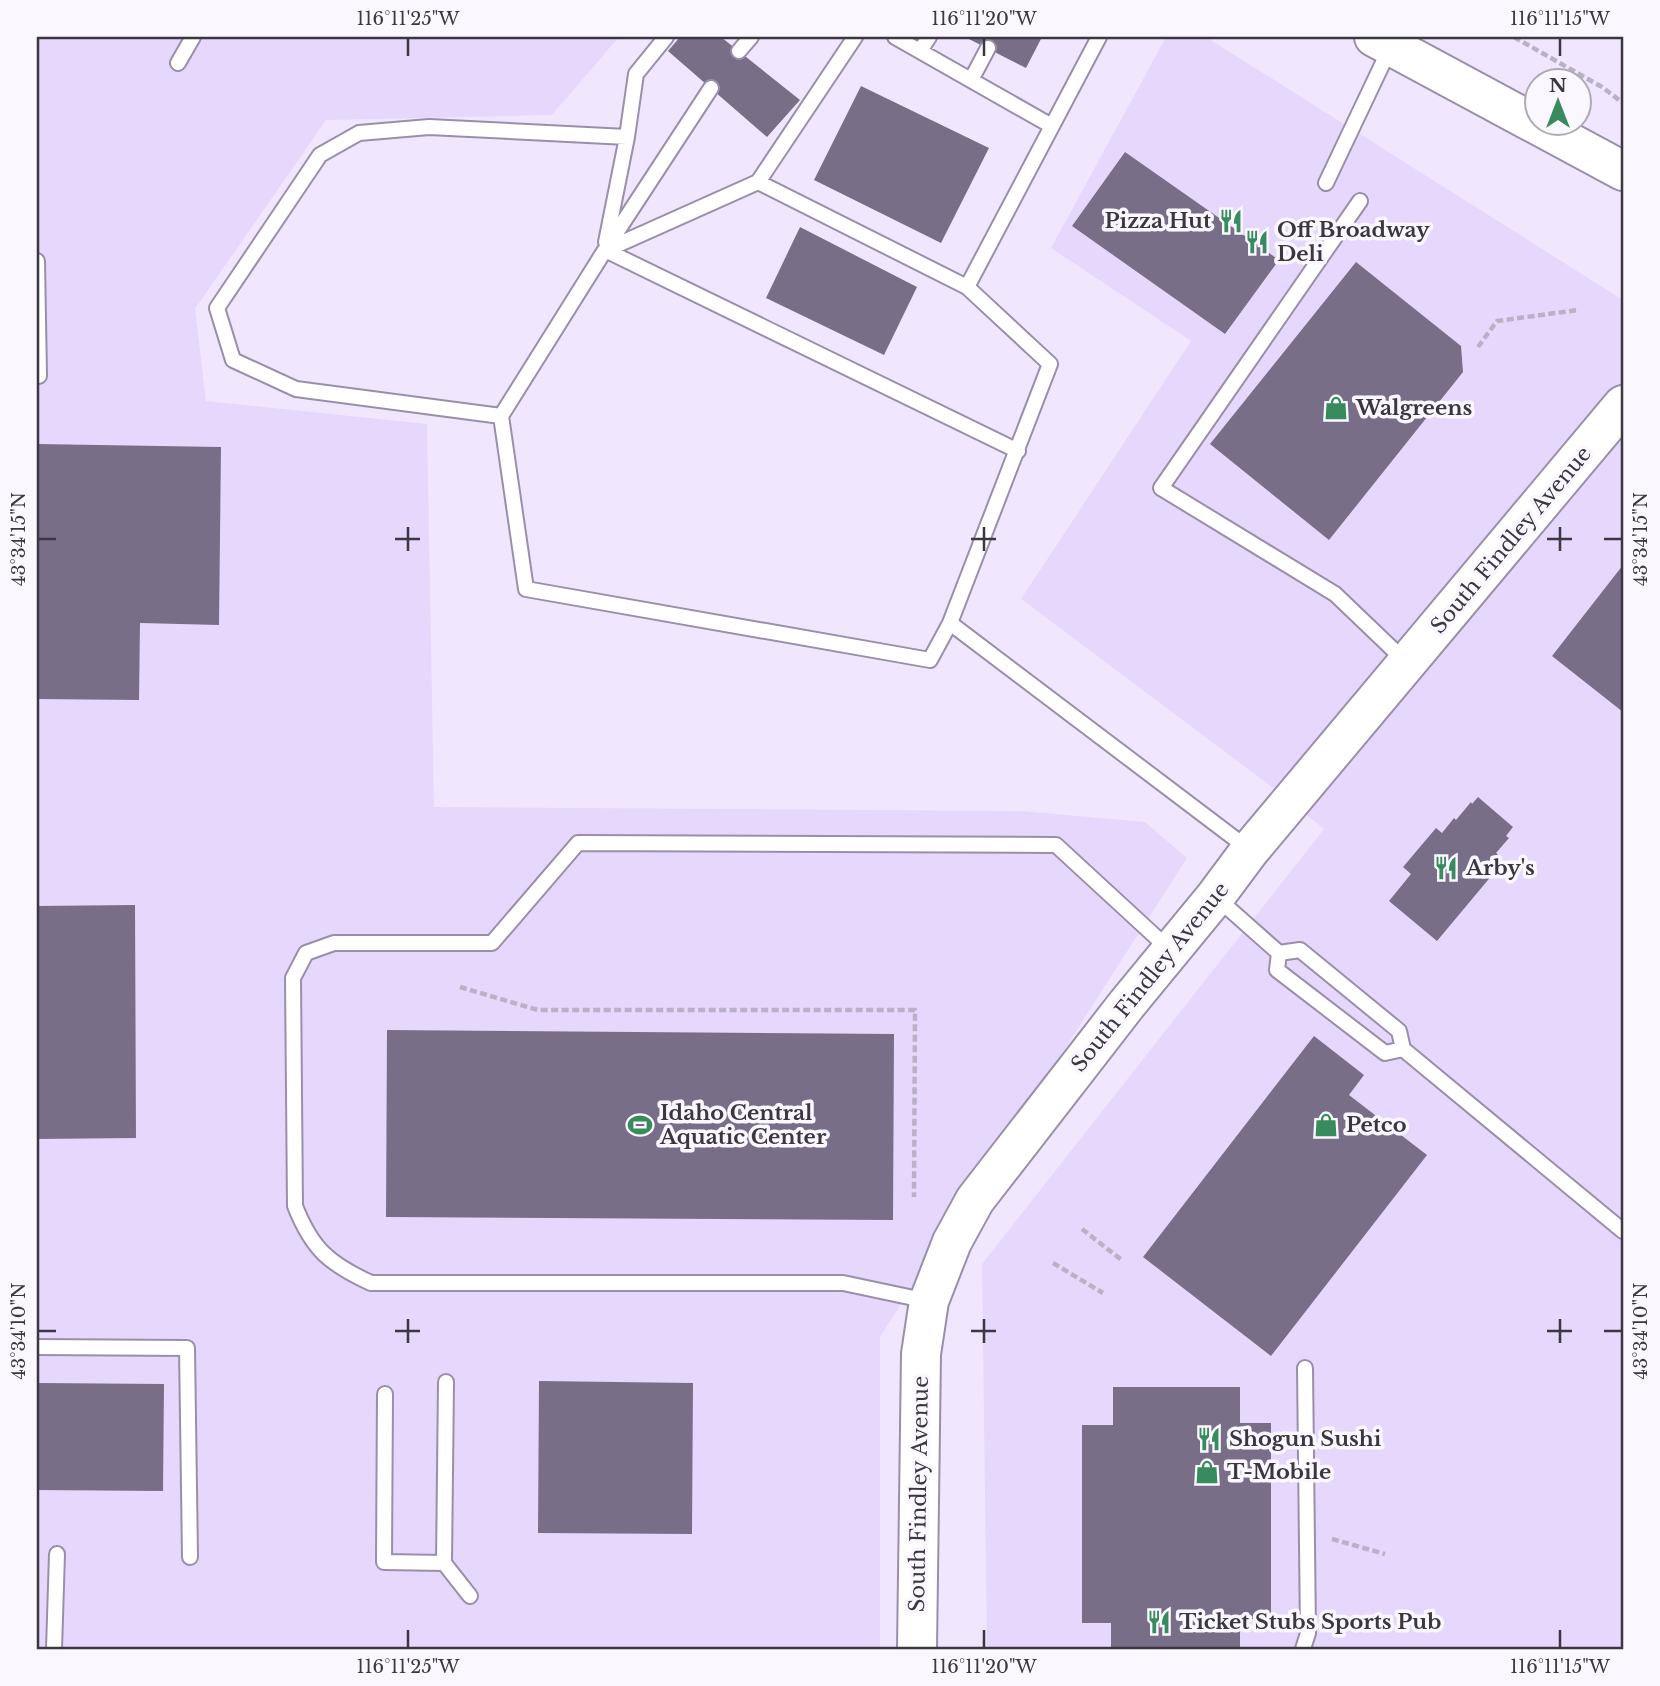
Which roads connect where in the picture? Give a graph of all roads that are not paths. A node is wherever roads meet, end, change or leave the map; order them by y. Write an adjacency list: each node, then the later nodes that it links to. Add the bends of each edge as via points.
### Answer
1 (192, 37): 12 (lane)
2 (666, 37): 16 (lane, via 636,74)
3 (751, 37): 10 (lane)
4 (855, 37): 18 (lane)
5 (895, 37): 11 (lane)
6 (929, 37): 11 (lane)
7 (1099, 37): 15 (lane)
8 (1382, 41): 17 (street); 19 (lane)
9 (988, 48): 13 (lane)
10 (739, 51)
11 (920, 51): 13 (lane)
12 (178, 63)
13 (971, 80): 15 (lane)
14 (711, 88): 21 (lane)
15 (1050, 125): 23 (lane)
16 (627, 138): 21 (lane); 26 (lane, via 429,127 359,134 320,155 217,308 233,360 296,389)
17 (1623, 171)
18 (758, 182): 21 (lane); 23 (lane)
19 (1326, 183)
20 (1360, 201): 29 (lane, via 1161,488 1335,594)
21 (605, 250): 26 (lane); 27 (lane)
22 (37, 261): 24 (lane)
23 (967, 287): 27 (lane, via 1050,365)
24 (37, 376)
25 (1623, 405): 29 (street, South Findley Avenue)
26 (501, 416): 28 (lane, via 526,589 930,660)
27 (1018, 451): 28 (lane)
28 (950, 623): 30 (lane)
29 (1408, 664): 30 (street, South Findley Avenue)
30 (1250, 850): 31 (street, South Findley Avenue)
31 (1216, 897): 32 (street, South Findley Avenue); 33 (lane)
32 (1171, 951): 36 (street, South Findley Avenue, via 975,1200 952,1242); 36 (lane, via 1056,845 579,843 492,943 334,943 306,953 293,978 295,1206 313,1242 346,1271 371,1283 844,1283)
33 (1279, 953): 34 (lane, via 1300,950 1399,1031); 34 (lane, via 1277,970 1385,1053)
34 (1403, 1049): 35 (lane)
35 (1623, 1231)
36 (929, 1301): 46 (street, South Findley Avenue, via 920,1366)
37 (37, 1347): 42 (lane, via 187,1348)
38 (1305, 1368): 47 (lane, via 1308,1633)
39 (446, 1382): 43 (lane)
40 (385, 1394): 43 (lane, via 384,1562)
41 (57, 1554): 45 (lane)
42 (190, 1557)
43 (444, 1563): 44 (lane)
44 (470, 1596)
45 (54, 1649)
46 (917, 1649)
47 (1303, 1649)

